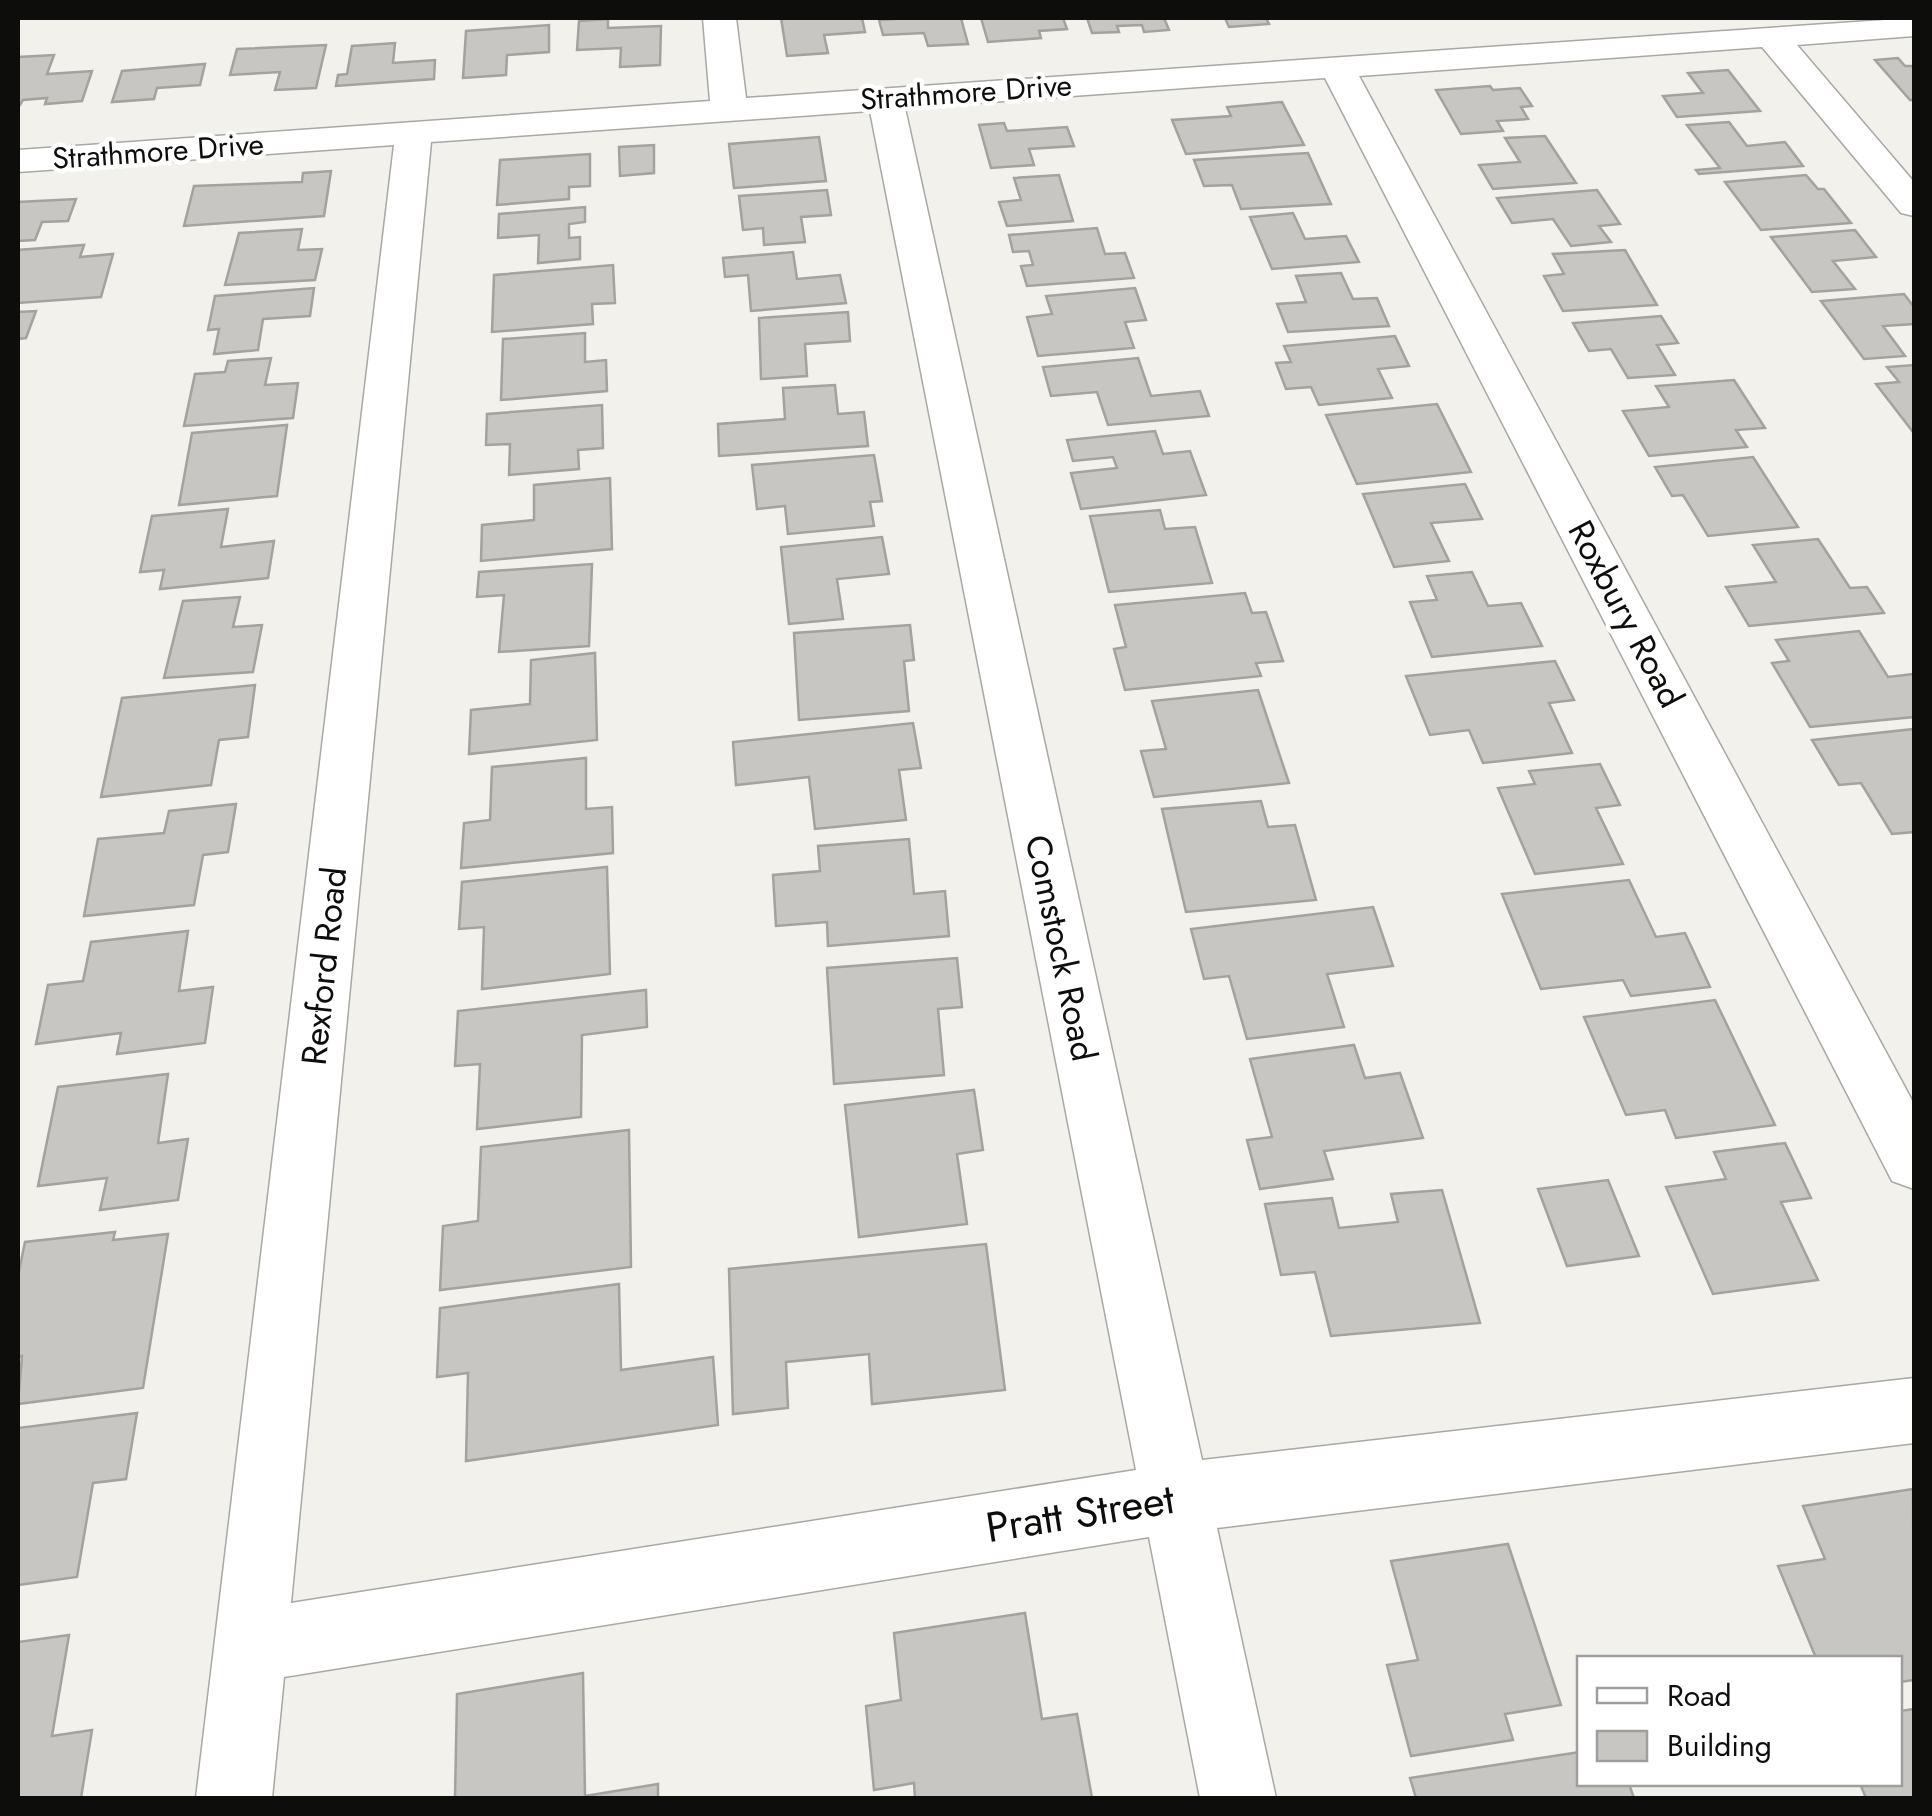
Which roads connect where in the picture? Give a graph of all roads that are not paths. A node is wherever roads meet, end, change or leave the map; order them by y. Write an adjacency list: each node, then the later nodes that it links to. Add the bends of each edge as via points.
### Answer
1 (719, 18): 6 (street)
2 (1914, 26): 3 (street, Strathmore Drive)
3 (1772, 37): 4 (street, Strathmore Drive); 9 (street)
4 (1337, 67): 5 (street, Strathmore Drive); 10 (street, Roxbury Road)
5 (885, 97): 6 (street, Strathmore Drive); 12 (street, Comstock Road)
6 (729, 108): 7 (street, Strathmore Drive)
7 (414, 134): 8 (street, Strathmore Drive); 13 (street, Rexford Road)
8 (18, 161)
9 (1914, 205)
10 (1914, 1162)
11 (1914, 1411): 12 (street, Pratt Street)
12 (1176, 1498): 13 (street, Pratt Street); 15 (street, Comstock Road)
13 (251, 1646): 14 (street, Rexford Road)
14 (234, 1798)
15 (1238, 1798)

